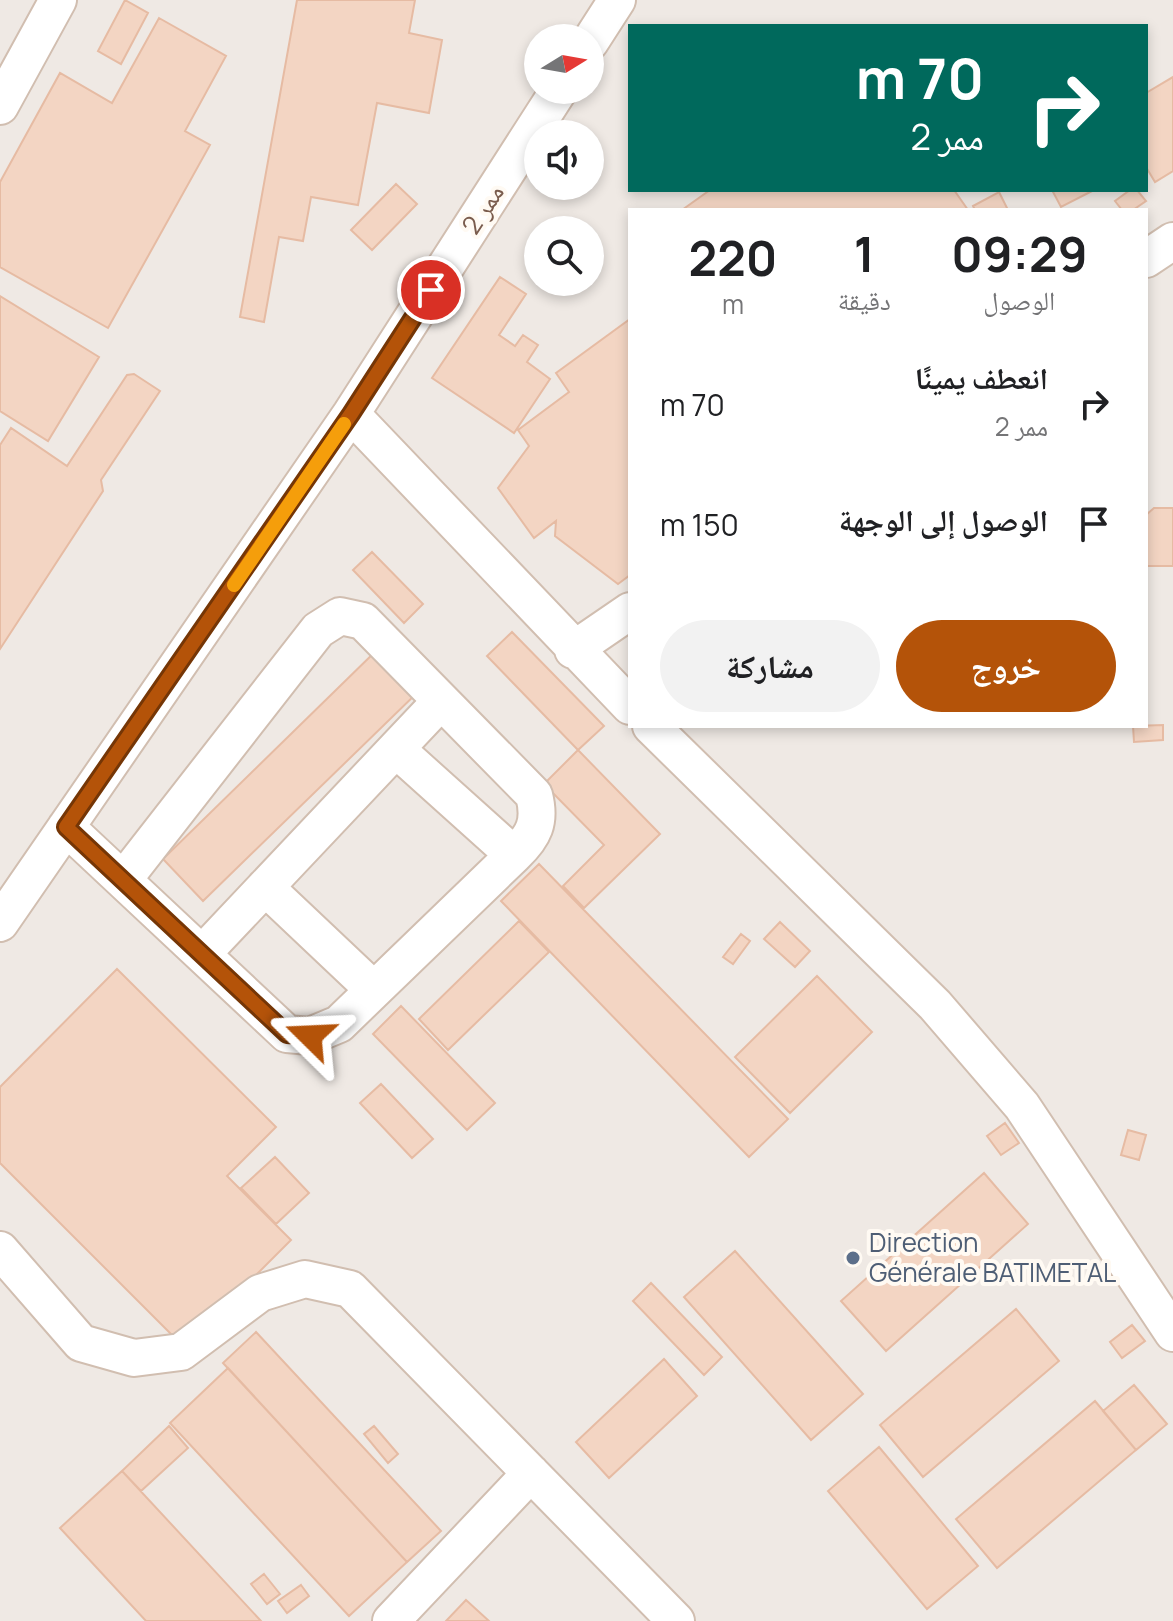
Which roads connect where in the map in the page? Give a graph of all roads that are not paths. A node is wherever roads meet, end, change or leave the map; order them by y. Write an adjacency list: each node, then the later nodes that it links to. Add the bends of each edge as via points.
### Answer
1 (58, 0): 5 (lane)
2 (617, 0): 3 (lane)
3 (602, 24)
4 (550, 104): 8 (lane, ممر 2)
5 (0, 106)
6 (1173, 241): 7 (lane)
7 (1148, 258)
8 (351, 414): 10 (lane); 15 (lane, ممر 2)
9 (628, 612): 10 (lane)
10 (573, 650): 12 (lane)
11 (441, 701): 14 (lane); 16 (lane, via 534,795 539,814 532,837); 17 (lane, via 363,621 340,616 318,630)
12 (628, 704)
13 (653, 728): 23 (lane, via 935,1005 1022,1106)
14 (396, 749): 16 (lane); 18 (lane)
15 (66, 827): 17 (lane); 19 (lane, ممر 2)
16 (514, 855): 21 (lane)
17 (123, 880): 20 (lane)
18 (265, 887): 20 (lane); 21 (lane)
19 (0, 923)
20 (202, 954): 21 (lane, via 287,1034 310,1036 339,1024)
21 (374, 990)
22 (0, 1250): 24 (lane, via 81,1343 134,1358 181,1352 260,1293 305,1279 350,1289)
23 (1173, 1333)
24 (531, 1473): 25 (lane); 26 (lane)
25 (391, 1621)
26 (676, 1621)

